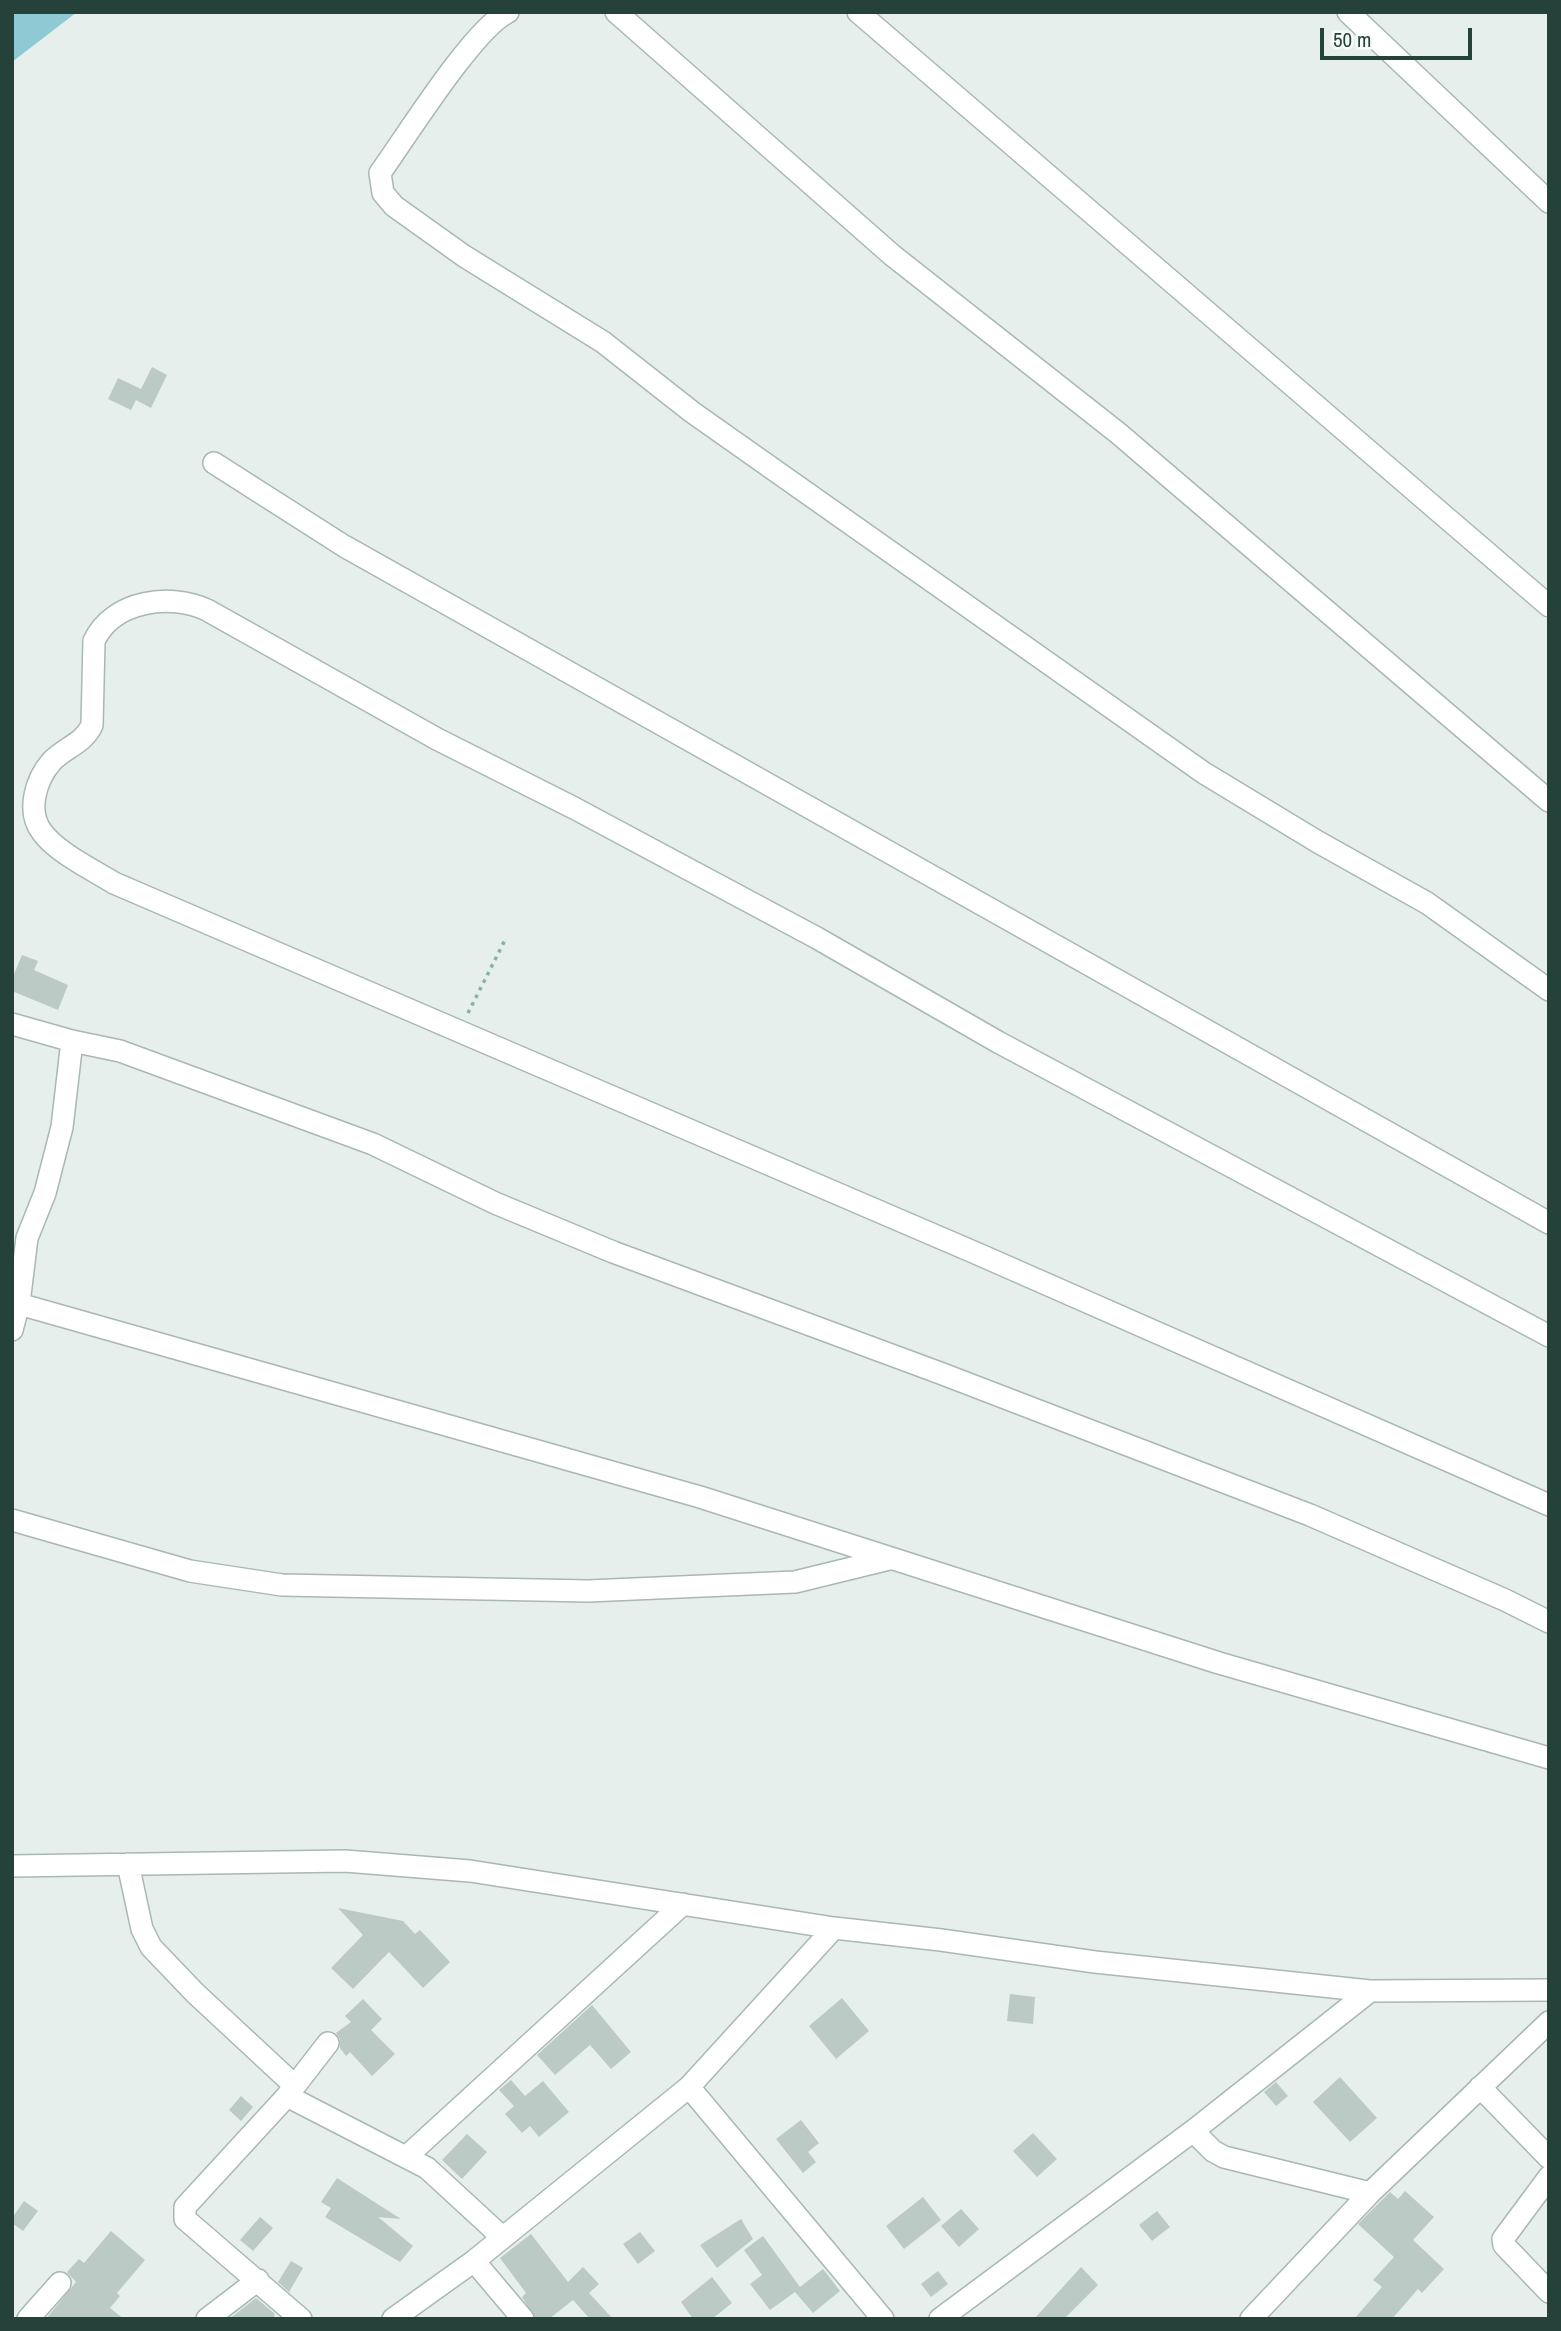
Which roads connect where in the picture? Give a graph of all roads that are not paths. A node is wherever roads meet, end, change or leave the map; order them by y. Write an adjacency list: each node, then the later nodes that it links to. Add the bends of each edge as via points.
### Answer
1 (508, 12): 9 (street, via 495,18 464,55 380,173 383,193 394,206 464,256 603,342 692,412 1204,773 1427,903)
2 (615, 12): 8 (street, via 892,255 1118,433)
3 (858, 12): 7 (street)
4 (1348, 12): 5 (street)
5 (1549, 202)
6 (214, 463): 12 (street, via 344,546)
7 (1549, 606)
8 (1549, 801)
9 (1549, 990)
10 (12, 1024): 11 (street)
11 (72, 1041): 13 (street, via 62,1128 45,1193 27,1238); 19 (street, via 120,1051 373,1144 495,1203 613,1252 1310,1515)
12 (1549, 1223)
13 (16, 1302): 14 (street); 18 (street, via 699,1497)
14 (12, 1330)
15 (1549, 1336): 16 (street, via 998,1042 574,808 437,739 207,610 174,600 145,602 118,615 94,641 94,704 88,734 52,761 36,786 34,812 42,832 114,883)
16 (1549, 1506)
17 (12, 1520): 18 (street, via 190,1571 282,1585 588,1591 795,1582)
18 (889, 1559): 20 (street, via 1219,1664)
19 (1549, 1622)
20 (1549, 1758)
21 (128, 1864): 22 (street); 23 (street, via 345,1861 470,1871); 31 (street, via 142,1929 151,1947)
22 (12, 1866)
23 (682, 1904): 24 (street); 33 (street)
24 (834, 1928): 26 (street); 29 (street)
25 (1549, 1990): 26 (street)
26 (1370, 1991): 32 (street)
27 (1549, 2022): 30 (street)
28 (328, 2043): 31 (street)
29 (689, 2087): 37 (street); 47 (street)
30 (1480, 2087): 34 (street); 36 (street)
31 (291, 2090): 33 (street); 39 (street, via 183,2213)
32 (1193, 2131): 36 (street, via 1224,2157); 48 (street)
33 (406, 2157): 37 (street, via 447,2183)
34 (1549, 2158)
35 (1549, 2177): 41 (street, via 1503,2239)
36 (1370, 2193): 49 (street)
37 (502, 2237): 38 (street)
38 (474, 2261): 45 (street); 46 (street)
39 (258, 2280): 43 (street); 44 (street)
40 (60, 2283): 42 (street)
41 (1549, 2292)
42 (28, 2319)
43 (207, 2319)
44 (301, 2319)
45 (393, 2319)
46 (523, 2319)
47 (883, 2319)
48 (940, 2319)
49 (1251, 2319)

